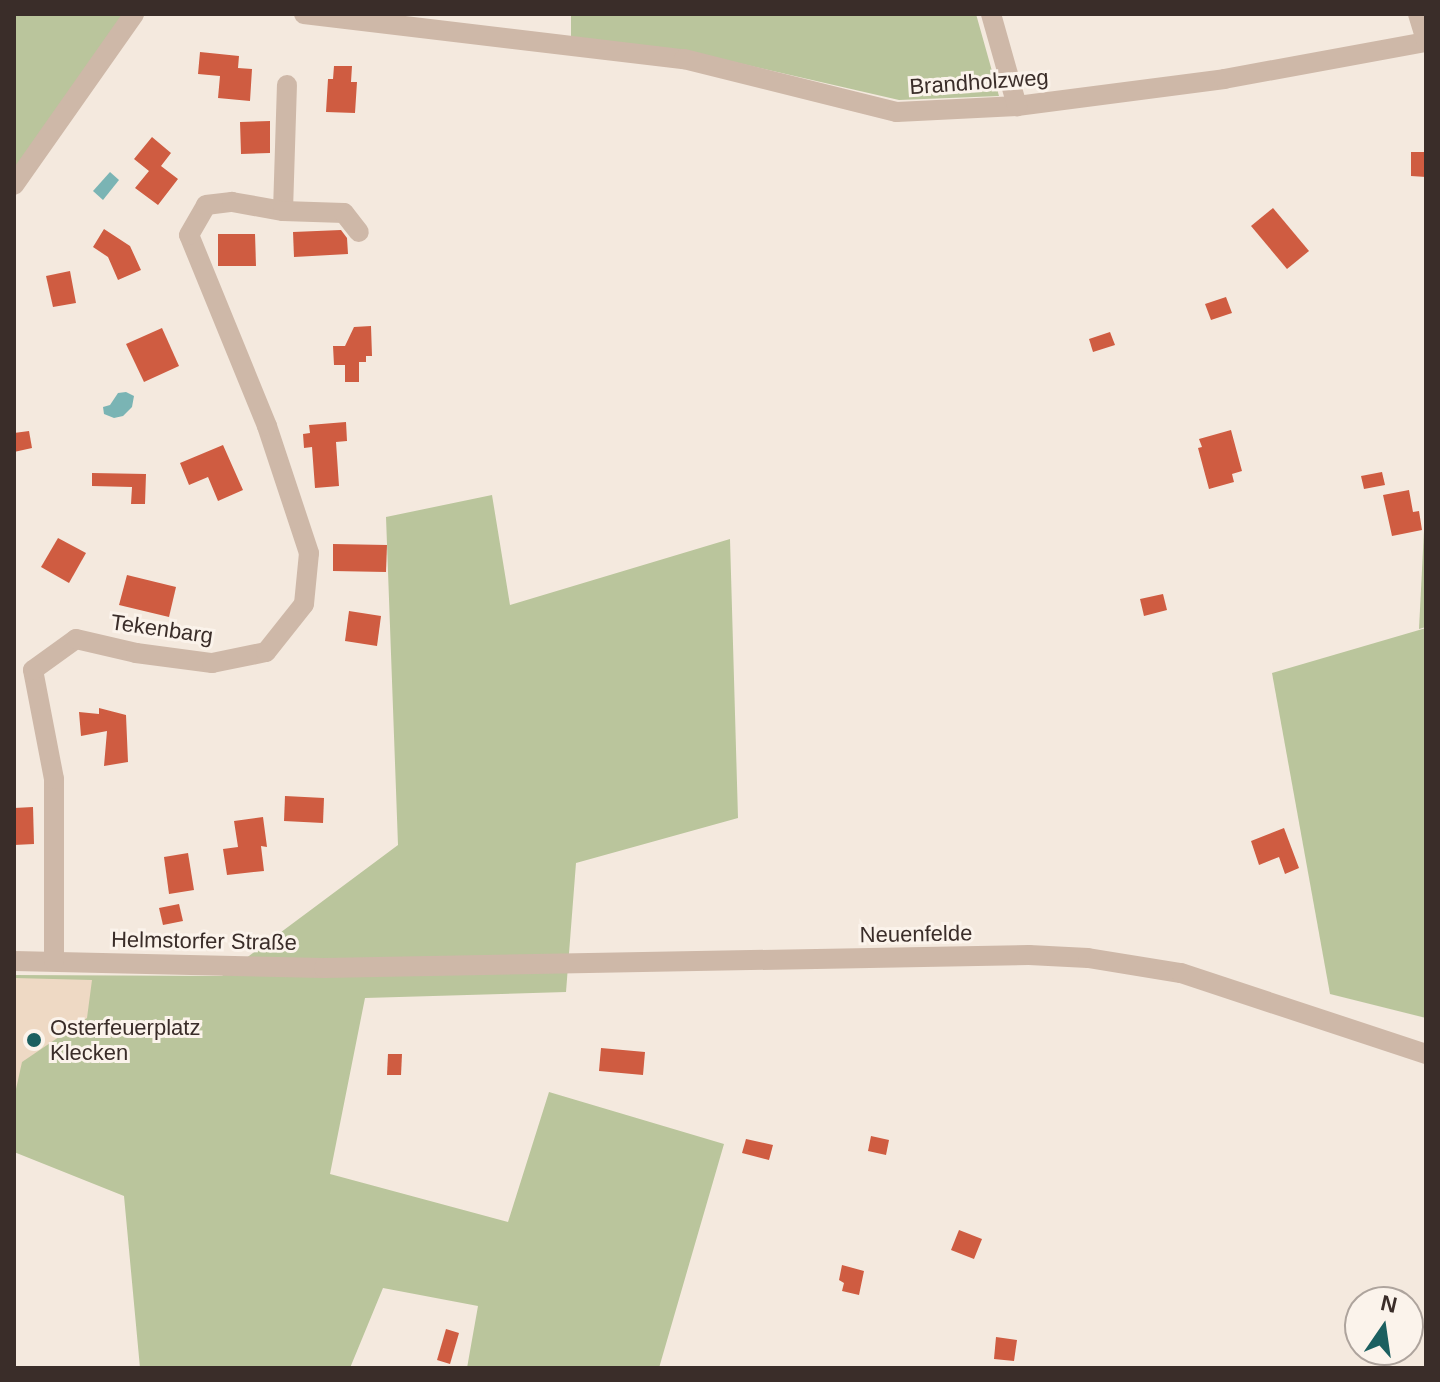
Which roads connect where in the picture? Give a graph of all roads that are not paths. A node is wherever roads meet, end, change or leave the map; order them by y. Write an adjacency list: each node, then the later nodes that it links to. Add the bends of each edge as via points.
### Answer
1 (134, 14): 8 (street)
2 (304, 14): 7 (street, Brandholzweg, via 684,59 897,112)
3 (991, 14): 7 (street)
4 (1418, 14): 5 (street)
5 (1426, 41): 7 (street, Brandholzweg, via 1224,79)
6 (287, 85): 9 (street)
7 (1017, 106)
8 (14, 185)
9 (283, 211): 10 (street, via 344,213); 12 (street, Tekenbarg, via 232,202 206,205 189,235 267,426 309,553 304,604 266,652 212,663 76,639 33,670 54,779)
10 (359, 232)
11 (14, 961): 12 (street, Helmstorfer Straße)
12 (54, 961): 13 (street, Helmstorfer Straße)
13 (392, 967): 14 (street, Neuenfelde, via 1088,958 1181,973)
14 (1426, 1054)

